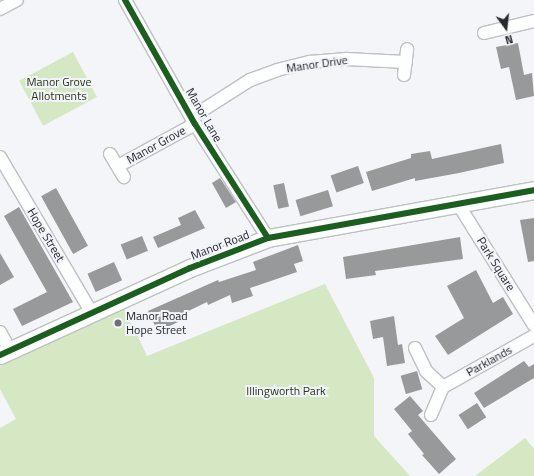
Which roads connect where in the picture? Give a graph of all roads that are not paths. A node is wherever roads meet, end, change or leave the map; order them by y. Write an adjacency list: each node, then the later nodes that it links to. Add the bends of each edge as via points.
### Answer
1 (17, 0): 3 (street)
2 (125, 0): 9 (street, Manor Lane)
3 (0, 9)
4 (533, 24): 5 (street)
5 (484, 33)
6 (407, 49): 7 (street)
7 (406, 62): 8 (street); 9 (street, Manor Drive, via 346,59 310,62 277,70 250,80)
8 (404, 75)
9 (193, 120): 12 (street, Manor Grove); 16 (street, Manor Lane)
10 (110, 154): 12 (street, Manor Grove)
11 (0, 157): 17 (street, Hope Street)
12 (118, 166): 13 (street, Manor Grove)
13 (124, 178)
14 (534, 190): 15 (street, Manor Road)
15 (458, 204): 16 (street, Manor Road); 18 (street, Park Square)
16 (268, 238): 17 (street, Manor Road, via 190,268)
17 (92, 313): 22 (street, Manor Road)
18 (534, 325)
19 (0, 332): 22 (street)
20 (534, 336): 23 (street, Parklands)
21 (415, 348): 23 (street, via 426,371)
22 (5, 352)
23 (443, 387): 24 (street)
24 (431, 415)

